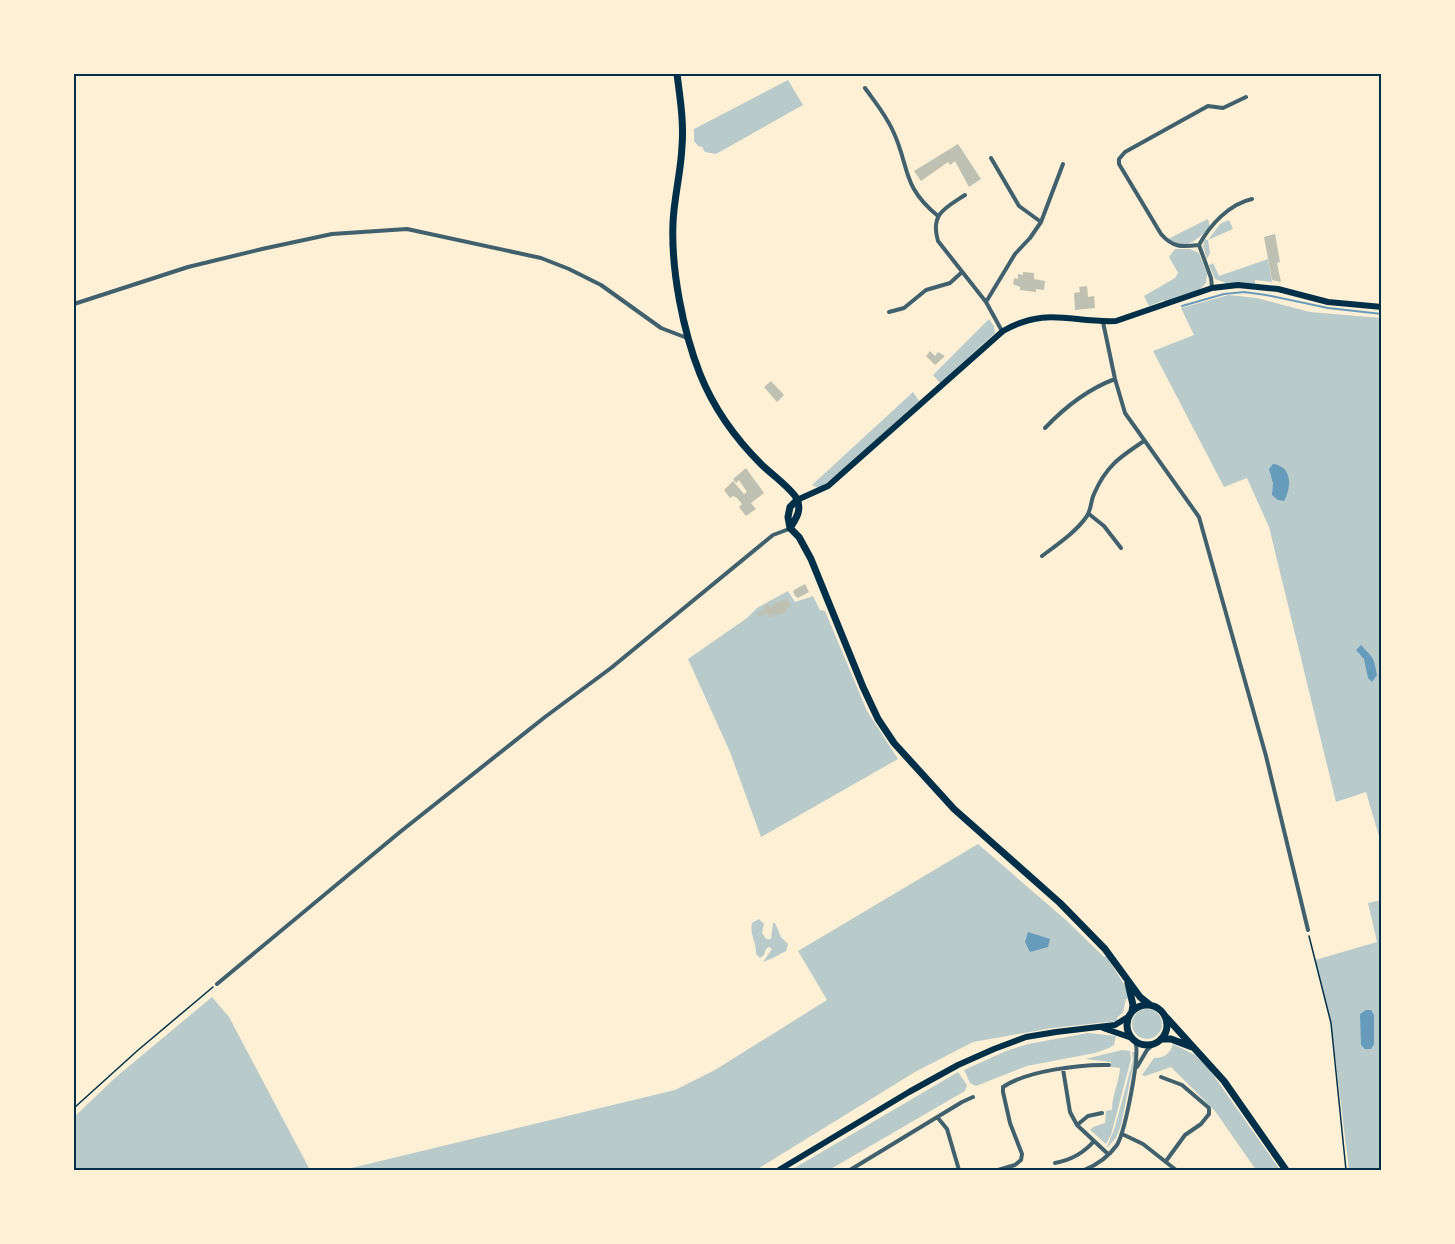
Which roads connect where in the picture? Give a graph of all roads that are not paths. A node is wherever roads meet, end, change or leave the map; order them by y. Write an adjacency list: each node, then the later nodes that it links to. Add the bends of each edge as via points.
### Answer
1 (676, 74): 19 (main road, via 683,145 673,223 674,263)
2 (865, 88): 8 (street, via 894,132 916,194)
3 (1246, 97): 10 (street, via 1223,108 1208,106 1119,159 1123,172 1167,241 1180,248)
4 (991, 158): 9 (street, via 1019,206)
5 (1063, 164): 9 (street)
6 (965, 195): 8 (street)
7 (1252, 199): 10 (street, via 1242,201 1220,218)
8 (938, 216): 11 (street, via 938,241)
9 (1041, 222): 13 (street, via 1009,263)
10 (1199, 245): 12 (street)
11 (962, 273): 13 (street); 16 (street, via 950,283 926,290 904,308)
12 (1212, 288): 15 (main road, via 1264,286 1328,302); 17 (main road, via 1131,317)
13 (986, 303): 18 (street)
14 (74, 304): 19 (street, via 188,267 262,249 332,234 407,229 541,258 601,285 661,328)
15 (1382, 307)
16 (889, 312)
17 (1103, 322): 18 (main road, via 1051,316); 20 (street)
18 (1003, 331): 23 (main road, via 828,486)
19 (687, 338): 23 (main road, via 717,411 752,455)
20 (1115, 379): 21 (street, via 1096,386 1070,404); 22 (street, via 1125,413)
21 (1045, 428)
22 (1144, 441): 24 (street, via 1106,470 1093,494); 28 (street, via 1199,517 1266,756)
23 (797, 500): 25 (main road, via 790,507)
24 (1089, 514): 26 (street); 27 (street)
25 (790, 528): 29 (main road, via 811,559 878,718 894,743 954,809 1060,903); 30 (street, via 773,535)
26 (1121, 548)
27 (1042, 556)
28 (1308, 930)
29 (1127, 978): 31 (main road); 32 (main road, via 1133,1000)
30 (217, 984)
31 (1150, 1005): 32 (main road, via 1137,1007); 33 (main road)
32 (1130, 1014): 34 (main road, via 1122,1023); 35 (main road, via 1127,1028)
33 (1166, 1017): 36 (main road, via 1167,1029); 37 (main road)
34 (1102, 1028): 35 (main road); 51 (main road, via 1046,1034 994,1049 909,1092)
35 (1133, 1039): 36 (main road, via 1148,1045); 40 (street, via 1138,1055)
36 (1158, 1041): 37 (main road, via 1171,1040); 40 (street, via 1147,1050)
37 (1194, 1048): 57 (main road, via 1224,1081)
38 (1109, 1065): 39 (street)
39 (1063, 1069): 45 (street, via 1070,1112); 54 (street, via 1012,1081 1004,1087 1010,1123 1022,1154 1015,1166)
40 (1135, 1070): 46 (street)
41 (1161, 1077): 49 (street, via 1182,1085 1209,1108 1201,1124 1185,1136)
42 (973, 1097): 44 (street)
43 (1102, 1113): 45 (street, via 1088,1116)
44 (938, 1118): 52 (street); 53 (street, via 947,1129)
45 (1077, 1125): 47 (street)
46 (1122, 1134): 48 (street); 49 (street)
47 (1094, 1141): 48 (street); 50 (street, via 1078,1156)
48 (1108, 1154): 55 (street)
49 (1166, 1161): 56 (street)
50 (1054, 1163)
51 (779, 1170)
52 (850, 1170)
53 (959, 1170)
54 (998, 1170)
55 (1084, 1170)
56 (1176, 1170)
57 (1286, 1170)

